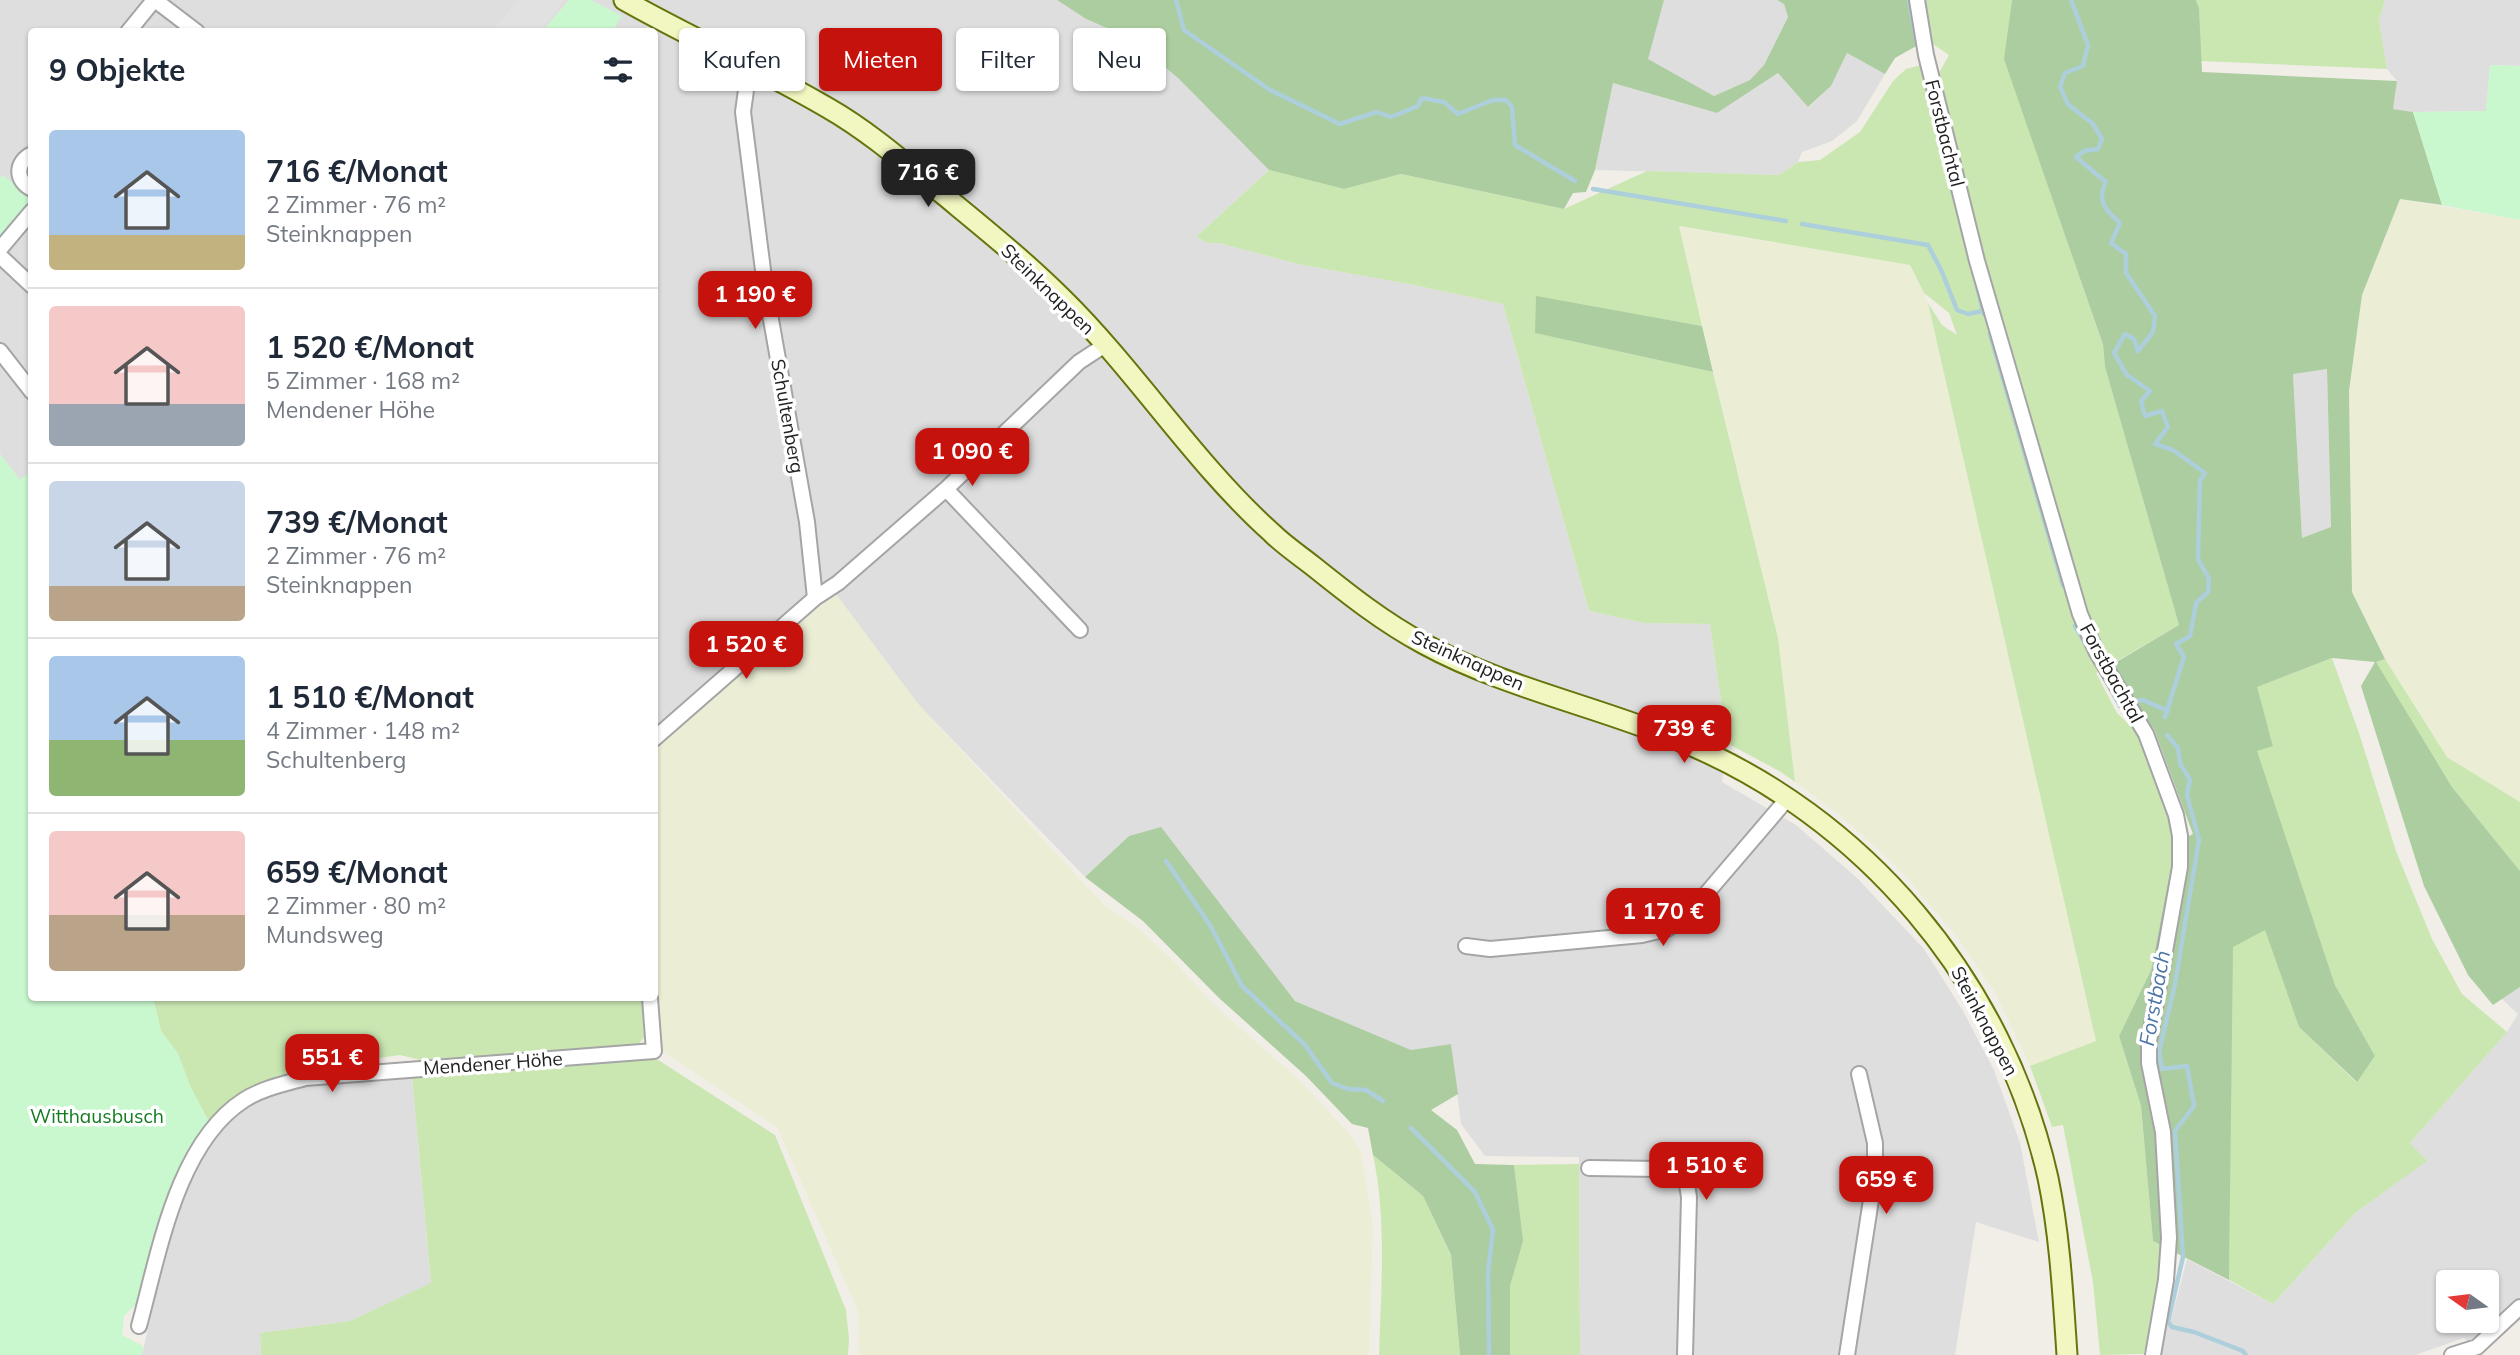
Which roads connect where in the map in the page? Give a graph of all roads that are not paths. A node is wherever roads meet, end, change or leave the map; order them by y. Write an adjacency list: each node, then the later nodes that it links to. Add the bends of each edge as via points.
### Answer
1 (155, 0): 4 (street); 5 (street)
2 (624, 0): 6 (street, Steinknappen)
3 (1917, 0): 32 (street, Forstbachtal, via 1926,55 1977,261 2076,603 2096,651 2155,753 2180,836 2180,867 2148,1054 2163,1132 2169,1238)
4 (131, 28)
5 (192, 28)
6 (679, 29)
7 (746, 91): 19 (street, Schultenberg, via 743,112 765,286 807,522)
8 (796, 91): 15 (street, Steinknappen, via 865,131 1023,261)
9 (28, 157): 10 (street, via 18,171)
10 (28, 186)
11 (28, 216): 12 (street)
12 (0, 249)
13 (0, 256): 14 (street)
14 (28, 281)
15 (1105, 345): 18 (street, via 1079,362); 22 (street, Steinknappen, via 1238,500 1273,535 1375,615 1426,646 1491,675 1680,740)
16 (0, 351): 17 (street)
17 (28, 387)
18 (946, 489): 19 (street); 20 (street)
19 (815, 598): 21 (street)
20 (1080, 630)
21 (658, 735)
22 (1788, 798): 23 (street, via 1688,915 1667,929 1490,949); 31 (street, Steinknappen, via 1826,825 1896,890 1969,984 2001,1043 2027,1103 2047,1174 2056,1221)
23 (1466, 946)
24 (650, 1001): 28 (street, Mendener Höhe, via 653,1051 305,1078 243,1101 208,1132 192,1156)
25 (1859, 1074): 30 (street, via 1875,1143 1875,1174)
26 (1588, 1167): 29 (street, via 1685,1173 1689,1197)
27 (2520, 1307): 33 (street, via 2477,1347)
28 (139, 1326)
29 (1685, 1355)
30 (1847, 1355)
31 (2067, 1355)
32 (2153, 1355)
33 (2452, 1355)

